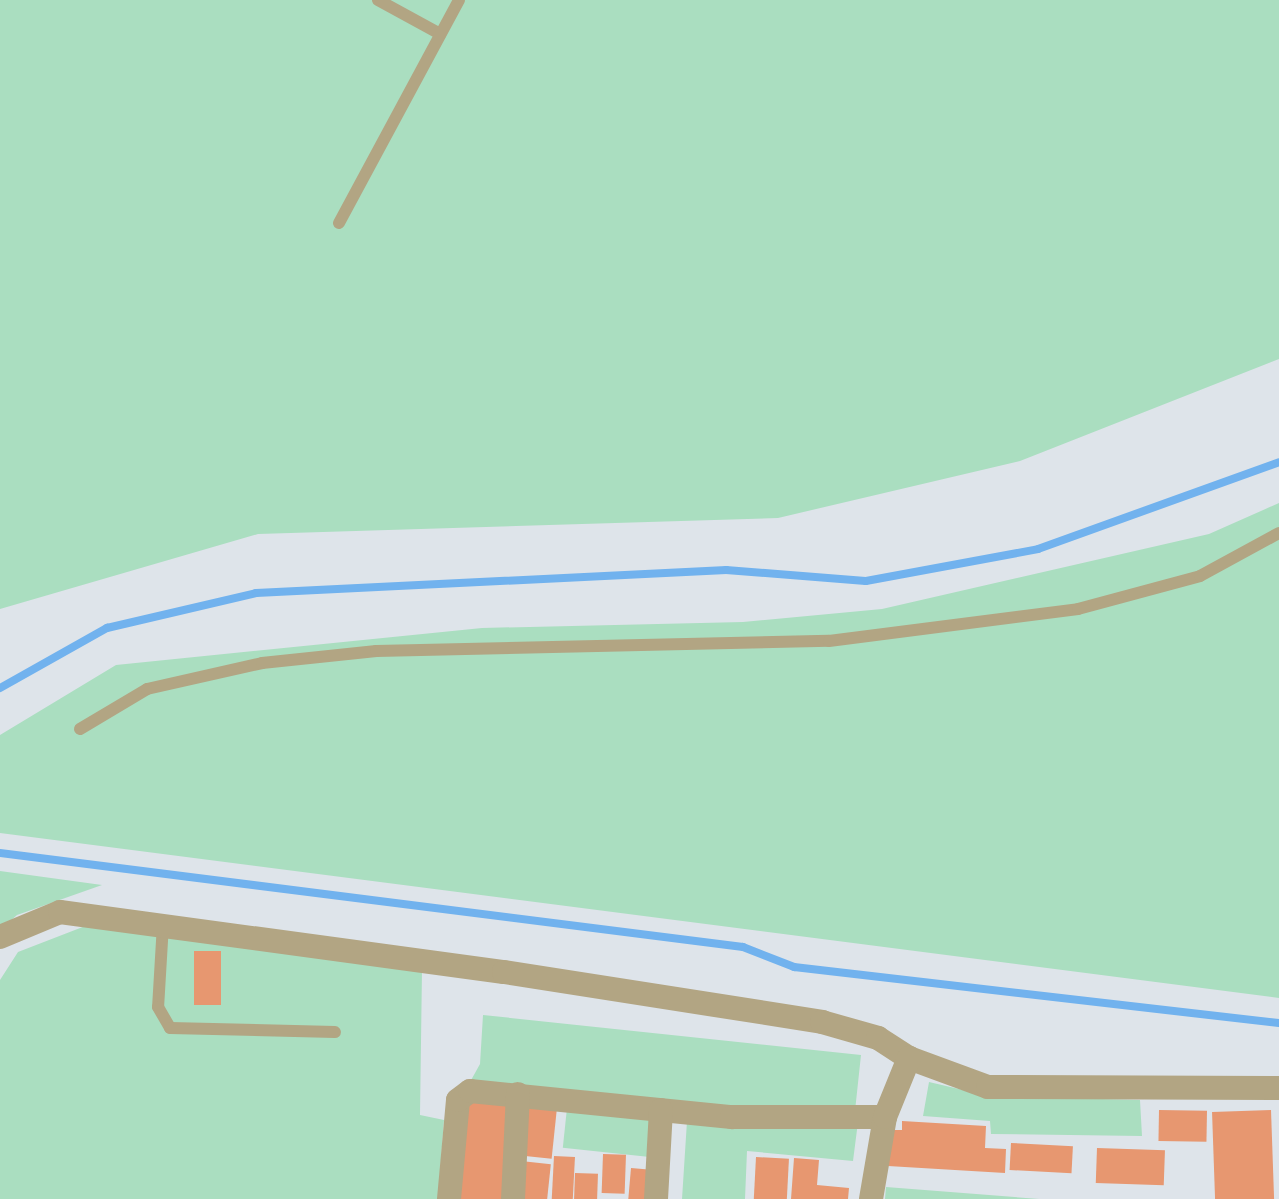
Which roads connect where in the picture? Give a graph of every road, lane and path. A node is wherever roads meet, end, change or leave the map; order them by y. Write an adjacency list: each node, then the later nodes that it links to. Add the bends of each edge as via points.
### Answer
1 (378, 0): 3 (lane)
2 (459, 0): 3 (lane)
3 (440, 34): 4 (lane)
4 (339, 223)
5 (1279, 533): 6 (lane, via 1200,576 1078,609 829,641 376,651 262,663 147,689)
6 (80, 729)
7 (163, 924): 8 (street, via 60,912); 9 (lane, via 158,1007 170,1028); 10 (street, via 822,1022 878,1038)
8 (0, 937)
9 (335, 1032)
10 (909, 1058): 11 (street, via 988,1087); 14 (street)
11 (1279, 1088)
12 (518, 1094): 13 (street); 15 (street, via 462,1095); 16 (street)
13 (661, 1110): 14 (street); 17 (street)
14 (885, 1117): 18 (street)
15 (449, 1199)
16 (513, 1199)
17 (656, 1199)
18 (871, 1199)

